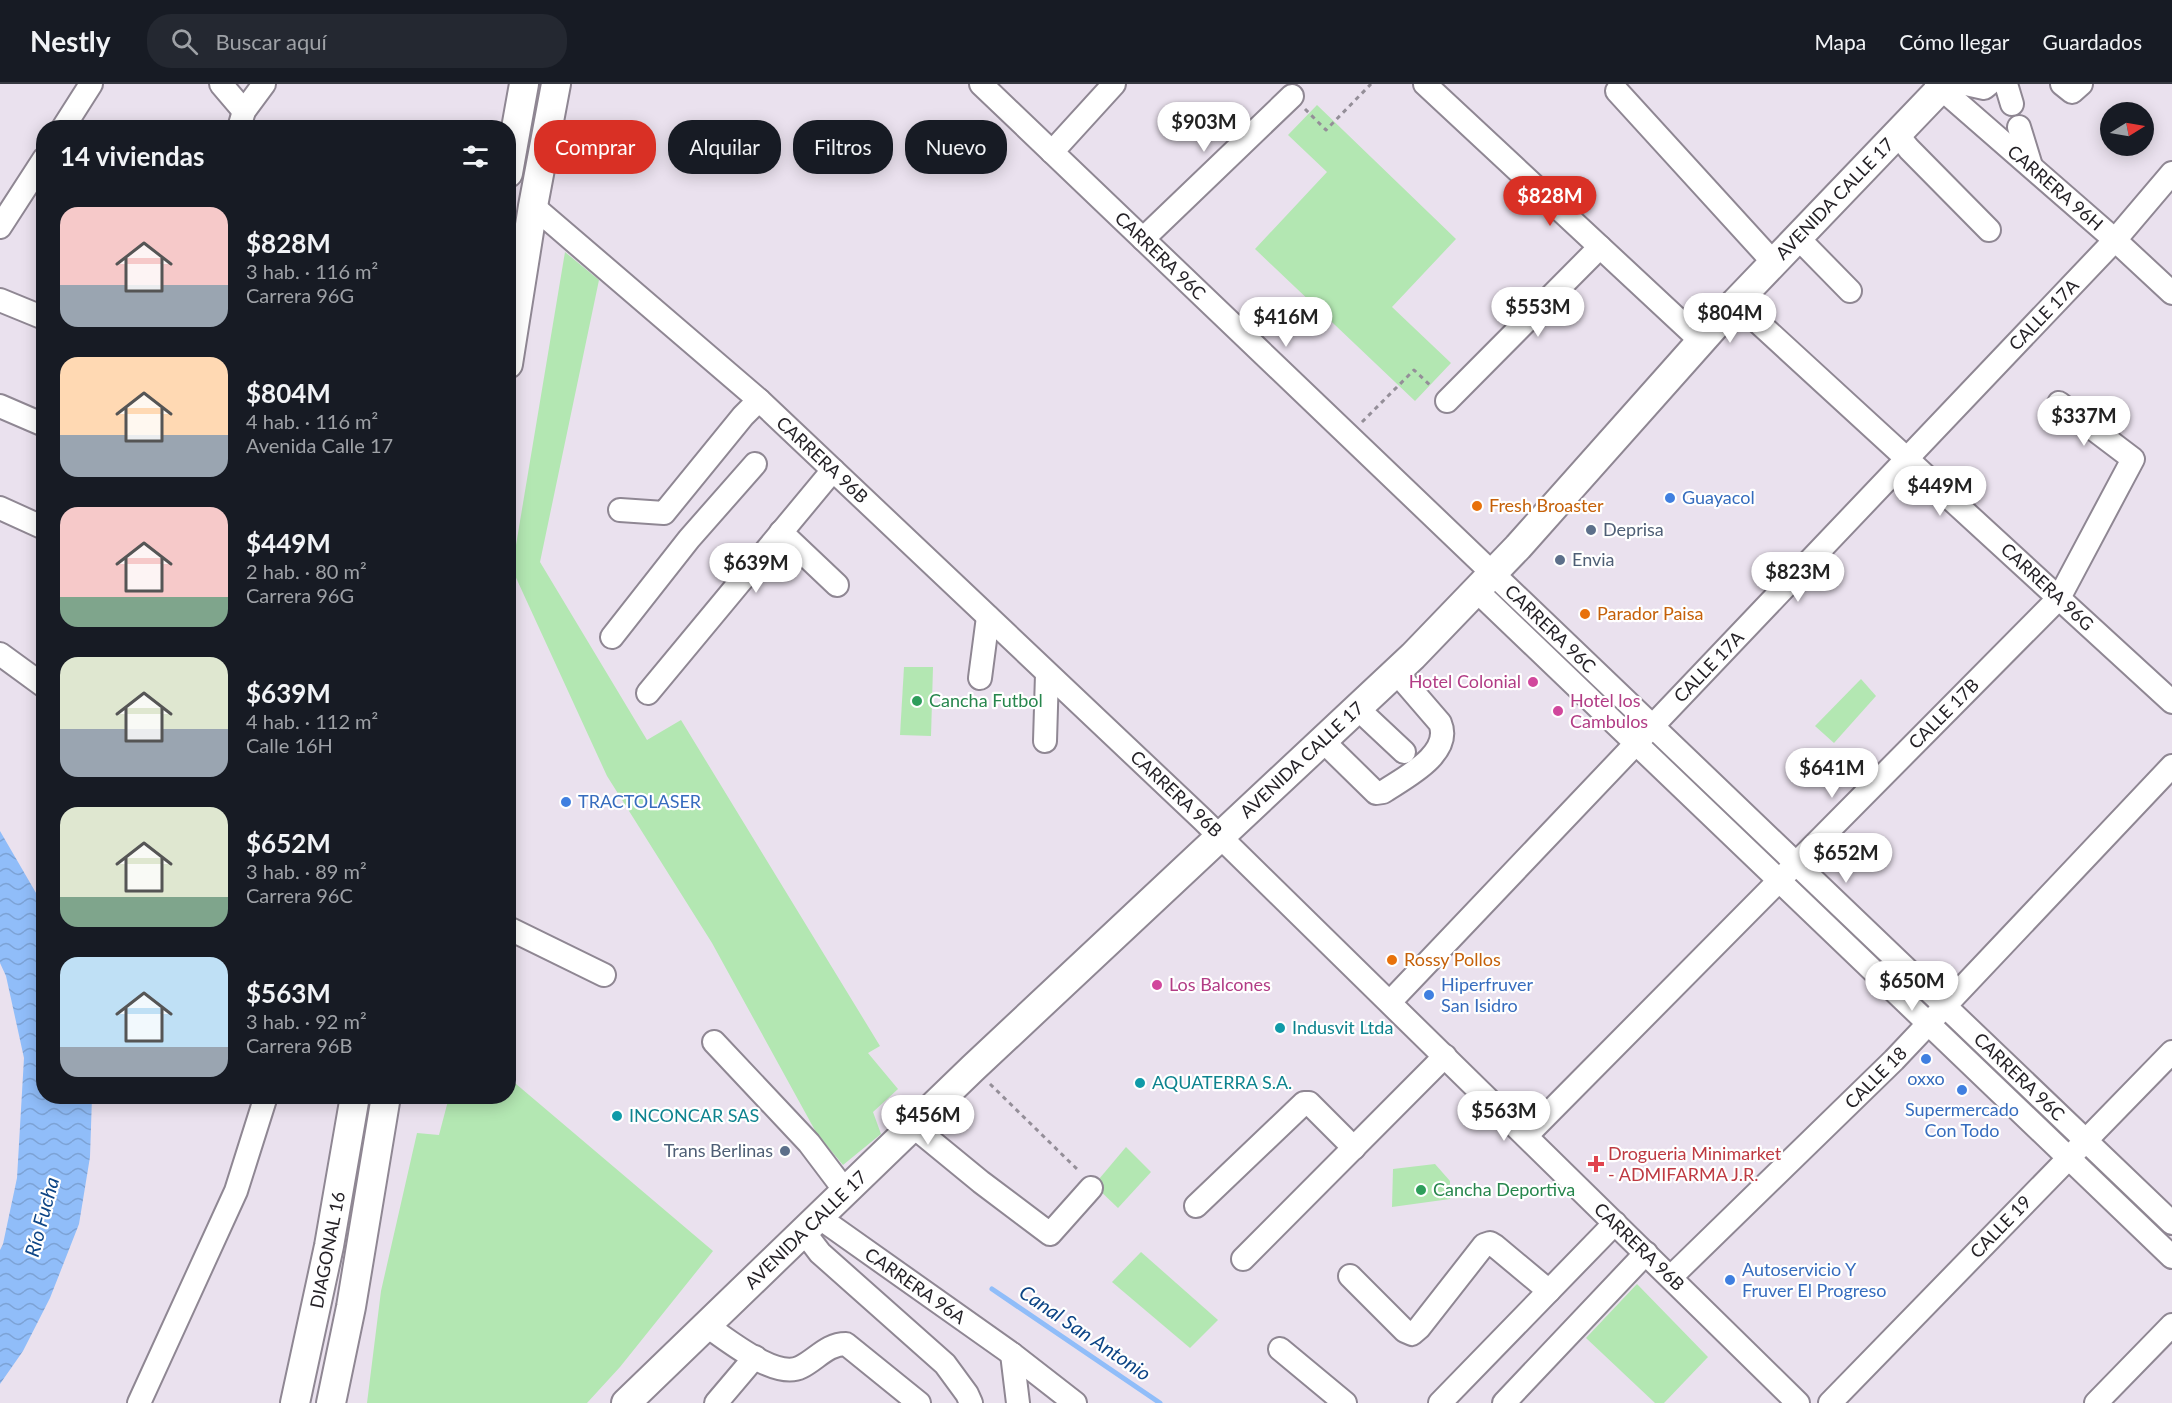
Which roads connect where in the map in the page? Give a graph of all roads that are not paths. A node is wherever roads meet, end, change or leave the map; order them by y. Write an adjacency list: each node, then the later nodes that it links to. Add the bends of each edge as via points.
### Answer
1 (91, 84): 16 (street)
2 (221, 84): 15 (street)
3 (264, 84): 15 (street)
4 (524, 84): 18 (main road)
5 (556, 84): 24 (main road)
6 (981, 84): 20 (street, CARRERA 96C)
7 (1114, 84): 20 (street)
8 (1989, 84): 11 (street, via 1984,88)
9 (2062, 84): 10 (street, via 2072,92)
10 (2080, 84)
11 (1947, 85): 19 (main road, AVENIDA CALLE 17); 21 (street, CARRERA 96H)
12 (1437, 88): 30 (street)
13 (1617, 91): 31 (street)
14 (1292, 96): 28 (street)
15 (242, 119)
16 (68, 120)
17 (2019, 127): 21 (street)
18 (516, 128)
19 (1898, 134): 26 (street); 27 (main road, AVENIDA CALLE 17)
20 (1052, 152): 28 (street, CARRERA 96C)
21 (2031, 167): 29 (street, CARRERA 96H)
22 (36, 171): 25 (street)
23 (2172, 173): 29 (street, CALLE 17A)
24 (533, 206): 36 (main road); 39 (street, CARRERA 96B)
25 (0, 227)
26 (1989, 230)
27 (1798, 238): 31 (main road, AVENIDA CALLE 17); 32 (street)
28 (1143, 239): 53 (street, CARRERA 96C, via 1348,436)
29 (2115, 240): 33 (street, CARRERA 96H); 44 (street, CALLE 17A)
30 (1600, 247): 38 (street); 40 (street)
31 (1774, 263): 35 (main road, AVENIDA CALLE 17)
32 (1850, 291)
33 (2172, 293)
34 (0, 300): 37 (street)
35 (1736, 302): 38 (main road, AVENIDA CALLE 17); 44 (street, CARRERA 96G)
36 (516, 313)
37 (36, 315)
38 (1701, 340): 53 (main road, AVENIDA CALLE 17)
39 (759, 400): 46 (street, CARRERA 96B); 49 (street)
40 (1447, 401)
41 (2059, 403): 55 (street, CALLE 17B, via 2133,459)
42 (0, 406): 43 (street)
43 (36, 422)
44 (1907, 459): 55 (street, CARRERA 96G); 66 (street, CALLE 17A)
45 (755, 464): 52 (street)
46 (833, 470): 51 (street); 56 (street, CARRERA 96B)
47 (0, 508): 50 (street)
48 (620, 510): 49 (street)
49 (664, 513): 52 (street)
50 (36, 524)
51 (781, 532): 54 (street); 63 (street)
52 (688, 539): 57 (street)
53 (1485, 583): 59 (main road, AVENIDA CALLE 17); 66 (street, CARRERA 96C); 69 (street, CARRERA 96C)
54 (837, 585)
55 (2059, 598): 64 (street, CARRERA 96G); 73 (street, CALLE 17B)
56 (988, 617): 60 (street, CARRERA 96B); 61 (street)
57 (612, 637)
58 (0, 654): 62 (street)
59 (1396, 672): 65 (main road, AVENIDA CALLE 17); 70 (street, via 1442,729 1438,749)
60 (1047, 674): 67 (street); 72 (street, CARRERA 96B)
61 (980, 678)
62 (36, 680)
63 (648, 693)
64 (2172, 702)
65 (1358, 708): 68 (main road, AVENIDA CALLE 17); 70 (street)
66 (1652, 727): 69 (street, CALLE 17A); 73 (street, CARRERA 96C)
67 (1045, 741)
68 (1323, 741): 70 (street, via 1376,793 1383,792); 72 (main road, AVENIDA CALLE 17)
69 (1636, 744): 74 (street, CARRERA 96C); 77 (street, CALLE 17A)
70 (1413, 761)
71 (2172, 766): 78 (street, CALLE 18)
72 (1221, 836): 77 (street, CARRERA 96B); 86 (main road, AVENIDA CALLE 17)
73 (1796, 864): 74 (street, CALLE 17B); 78 (street, CARRERA 96C)
74 (1779, 880): 79 (street, CARRERA 96C); 87 (street, CALLE 17B)
75 (516, 932): 76 (street)
76 (604, 975)
77 (1390, 1002): 82 (street, CARRERA 96B)
78 (1945, 1007): 79 (street, CALLE 18); 88 (street, CARRERA 96C)
79 (1929, 1024): 90 (street, CARRERA 96C); 101 (street, CALLE 18)
80 (714, 1042): 92 (street, via 809,1143)
81 (2172, 1052): 88 (street, CALLE 19)
82 (1445, 1056): 87 (street, CARRERA 96B); 89 (street)
83 (263, 1104): 110 (street, via 236,1191)
84 (354, 1104): 111 (main road, DIAGONAL 16, via 329,1246)
85 (385, 1104): 112 (main road, DIAGONAL 16)
86 (914, 1127): 91 (street, via 1050,1234); 92 (main road, AVENIDA CALLE 17)
87 (1526, 1136): 94 (street, CARRERA 96B)
88 (2086, 1141): 90 (street, CALLE 19); 95 (street, CARRERA 96C)
89 (1354, 1148): 93 (street, via 1309,1103 1304,1103); 99 (street)
90 (2068, 1158): 98 (street, CARRERA 96C); 121 (street, CALLE 19)
91 (1091, 1188)
92 (846, 1192): 96 (main road, AVENIDA CALLE 17)
93 (1196, 1206)
94 (1616, 1223): 97 (street, CARRERA 96B); 102 (street)
95 (2172, 1223)
96 (812, 1225): 104 (main road, AVENIDA CALLE 17); 106 (street, CARRERA 96A); 115 (street, via 820,1252 945,1364)
97 (1646, 1253): 101 (street, CARRERA 96B); 120 (street)
98 (2172, 1257)
99 (1243, 1259)
100 (1350, 1276): 102 (street, via 1412,1334 1484,1245 1490,1243)
101 (1671, 1277): 108 (street, CARRERA 96B)
102 (1549, 1291): 119 (street)
103 (2172, 1325): 122 (street)
104 (707, 1326): 107 (street); 113 (main road, AVENIDA CALLE 17)
105 (1280, 1349): 118 (street)
106 (1012, 1354): 116 (street); 117 (street, CARRERA 96A)
107 (755, 1357): 109 (street); 114 (street, via 769,1366 790,1370 837,1344 846,1344)
108 (1783, 1398)
109 (717, 1402)
110 (139, 1403)
111 (295, 1403)
112 (331, 1403)
113 (626, 1403)
114 (919, 1403)
115 (971, 1403)
116 (1018, 1403)
117 (1075, 1403)
118 (1345, 1403)
119 (1440, 1403)
120 (1504, 1403)
121 (1830, 1403)
122 (2096, 1403)

